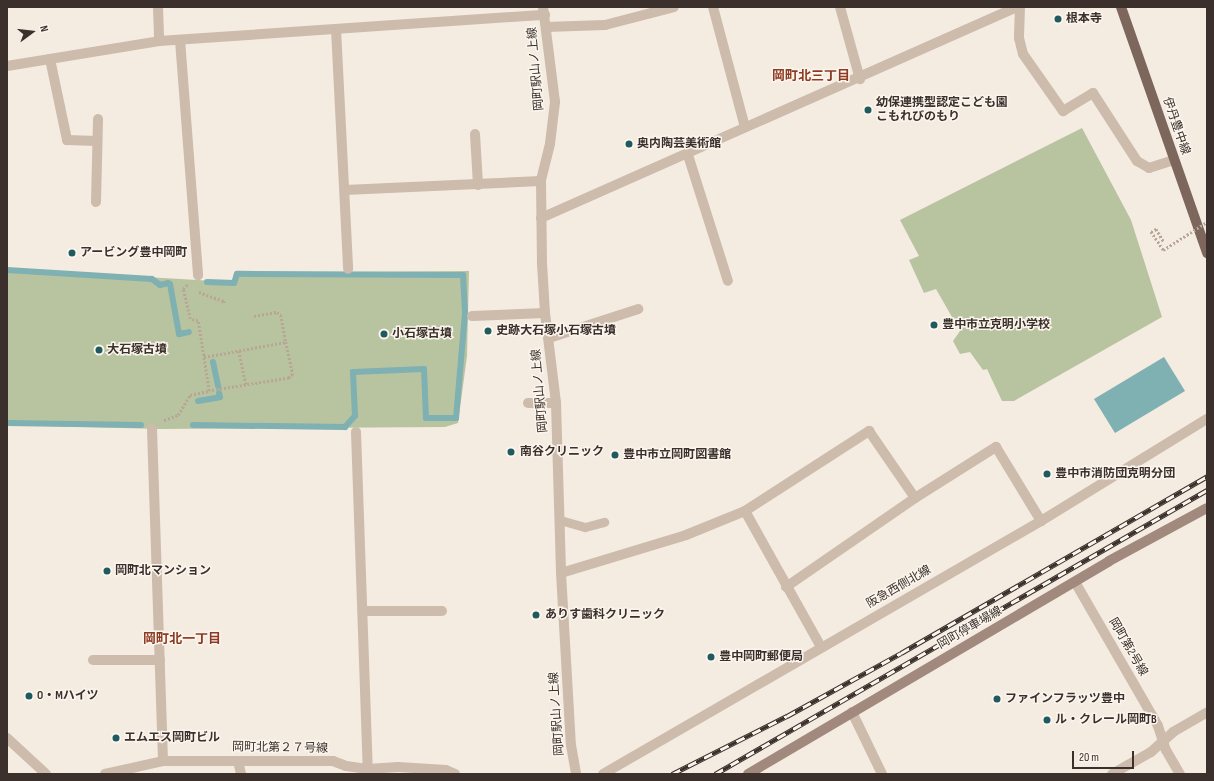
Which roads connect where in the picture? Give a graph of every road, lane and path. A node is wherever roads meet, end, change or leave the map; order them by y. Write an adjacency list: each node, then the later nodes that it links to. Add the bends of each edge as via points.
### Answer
1 (158, 7): 11 (street)
2 (674, 7): 8 (street, via 605,25)
3 (713, 7): 16 (street)
4 (840, 7): 14 (street)
5 (1018, 7): 14 (street); 20 (street, via 1019,38 1023,54 1063,111 1093,93 1137,161 1149,168)
6 (1121, 7): 20 (main road, 伊丹豊中線)
7 (544, 11): 8 (street, 岡町駅山ノ上線); 9 (street)
8 (546, 26): 21 (street, 岡町駅山ノ上線, via 555,102 550,144)
9 (336, 29): 10 (street); 23 (street)
10 (180, 40): 11 (street); 30 (street)
11 (159, 41): 12 (street)
12 (50, 59): 13 (street); 18 (street, via 67,140)
13 (7, 66)
14 (860, 78): 16 (street)
15 (98, 119): 18 (street)
16 (745, 127): 19 (street)
17 (476, 134): 22 (street)
18 (97, 141): 24 (street)
19 (687, 152): 25 (street); 31 (street)
20 (1174, 160): 28 (main road, 伊丹豊中線)
21 (541, 181): 22 (street); 25 (street, 岡町駅山ノ上線)
22 (478, 185): 23 (street)
23 (345, 190): 29 (street)
24 (96, 202)
25 (541, 218): 35 (street, 岡町駅山ノ上線)
26 (1207, 222): 27 (path, bridge, via 1163,250 1151,232 1156,229)
27 (1164, 242)
28 (1207, 253)
29 (348, 269)
30 (198, 275): 41 (path, via 183,289 190,319 198,321)
31 (728, 281)
32 (199, 292): 33 (path, via 224,301)
33 (225, 305)
34 (638, 309): 38 (street)
35 (545, 313): 37 (street); 38 (street, 岡町駅山ノ上線)
36 (254, 316): 39 (path, via 277,312 281,315)
37 (472, 316)
38 (549, 338): 45 (street, 岡町駅山ノ上線)
39 (286, 342): 40 (path); 42 (path, via 293,374 289,378)
40 (239, 351): 41 (path); 42 (path)
41 (204, 357): 43 (path)
42 (246, 385): 43 (path)
43 (209, 391): 47 (path, via 190,395 178,415 157,423)
44 (528, 403): 45 (street)
45 (556, 403): 52 (street, 岡町駅山ノ上線)
46 (1207, 419): 53 (street, 阪急西側北線)
47 (152, 429): 62 (street)
48 (356, 432): 58 (street)
49 (915, 498): 51 (street, via 869,431); 53 (street, via 996,447); 57 (street)
50 (1207, 508): 56 (main road, 岡町停車場線)
51 (745, 510): 55 (street, via 686,535); 57 (street)
52 (560, 520): 54 (lane, via 585,527); 55 (street, 岡町駅山ノ上線)
53 (1041, 520): 60 (street, 阪急西側北線)
54 (604, 522)
55 (561, 573): 74 (street, 岡町駅山ノ上線, via 571,746)
56 (1075, 582): 63 (main road, 岡町停車場線); 66 (street, 岡町第2号線, via 1158,726)
57 (786, 587): 60 (street)
58 (364, 611): 59 (street); 69 (street)
59 (442, 611)
60 (821, 647): 75 (street, 阪急西側北線)
61 (93, 660): 62 (street)
62 (160, 660): 67 (street)
63 (852, 712): 76 (main road, 岡町停車場線); 77 (street)
64 (1207, 712): 66 (street, via 1173,732)
65 (7, 738): 70 (street)
66 (1165, 746): 78 (street); 79 (street)
67 (163, 761): 68 (street, 岡町北第２７号線); 71 (street, 岡町北第２７号線)
68 (238, 761): 69 (street, 岡町北第２７号線, via 333,761); 72 (street)
69 (368, 769): 73 (street, 岡町北第２７号線, via 398,767 446,770)
70 (46, 774)
71 (105, 774)
72 (241, 774)
73 (455, 774)
74 (576, 774)
75 (603, 774)
76 (748, 774)
77 (882, 774)
78 (1112, 774)
79 (1180, 774)

